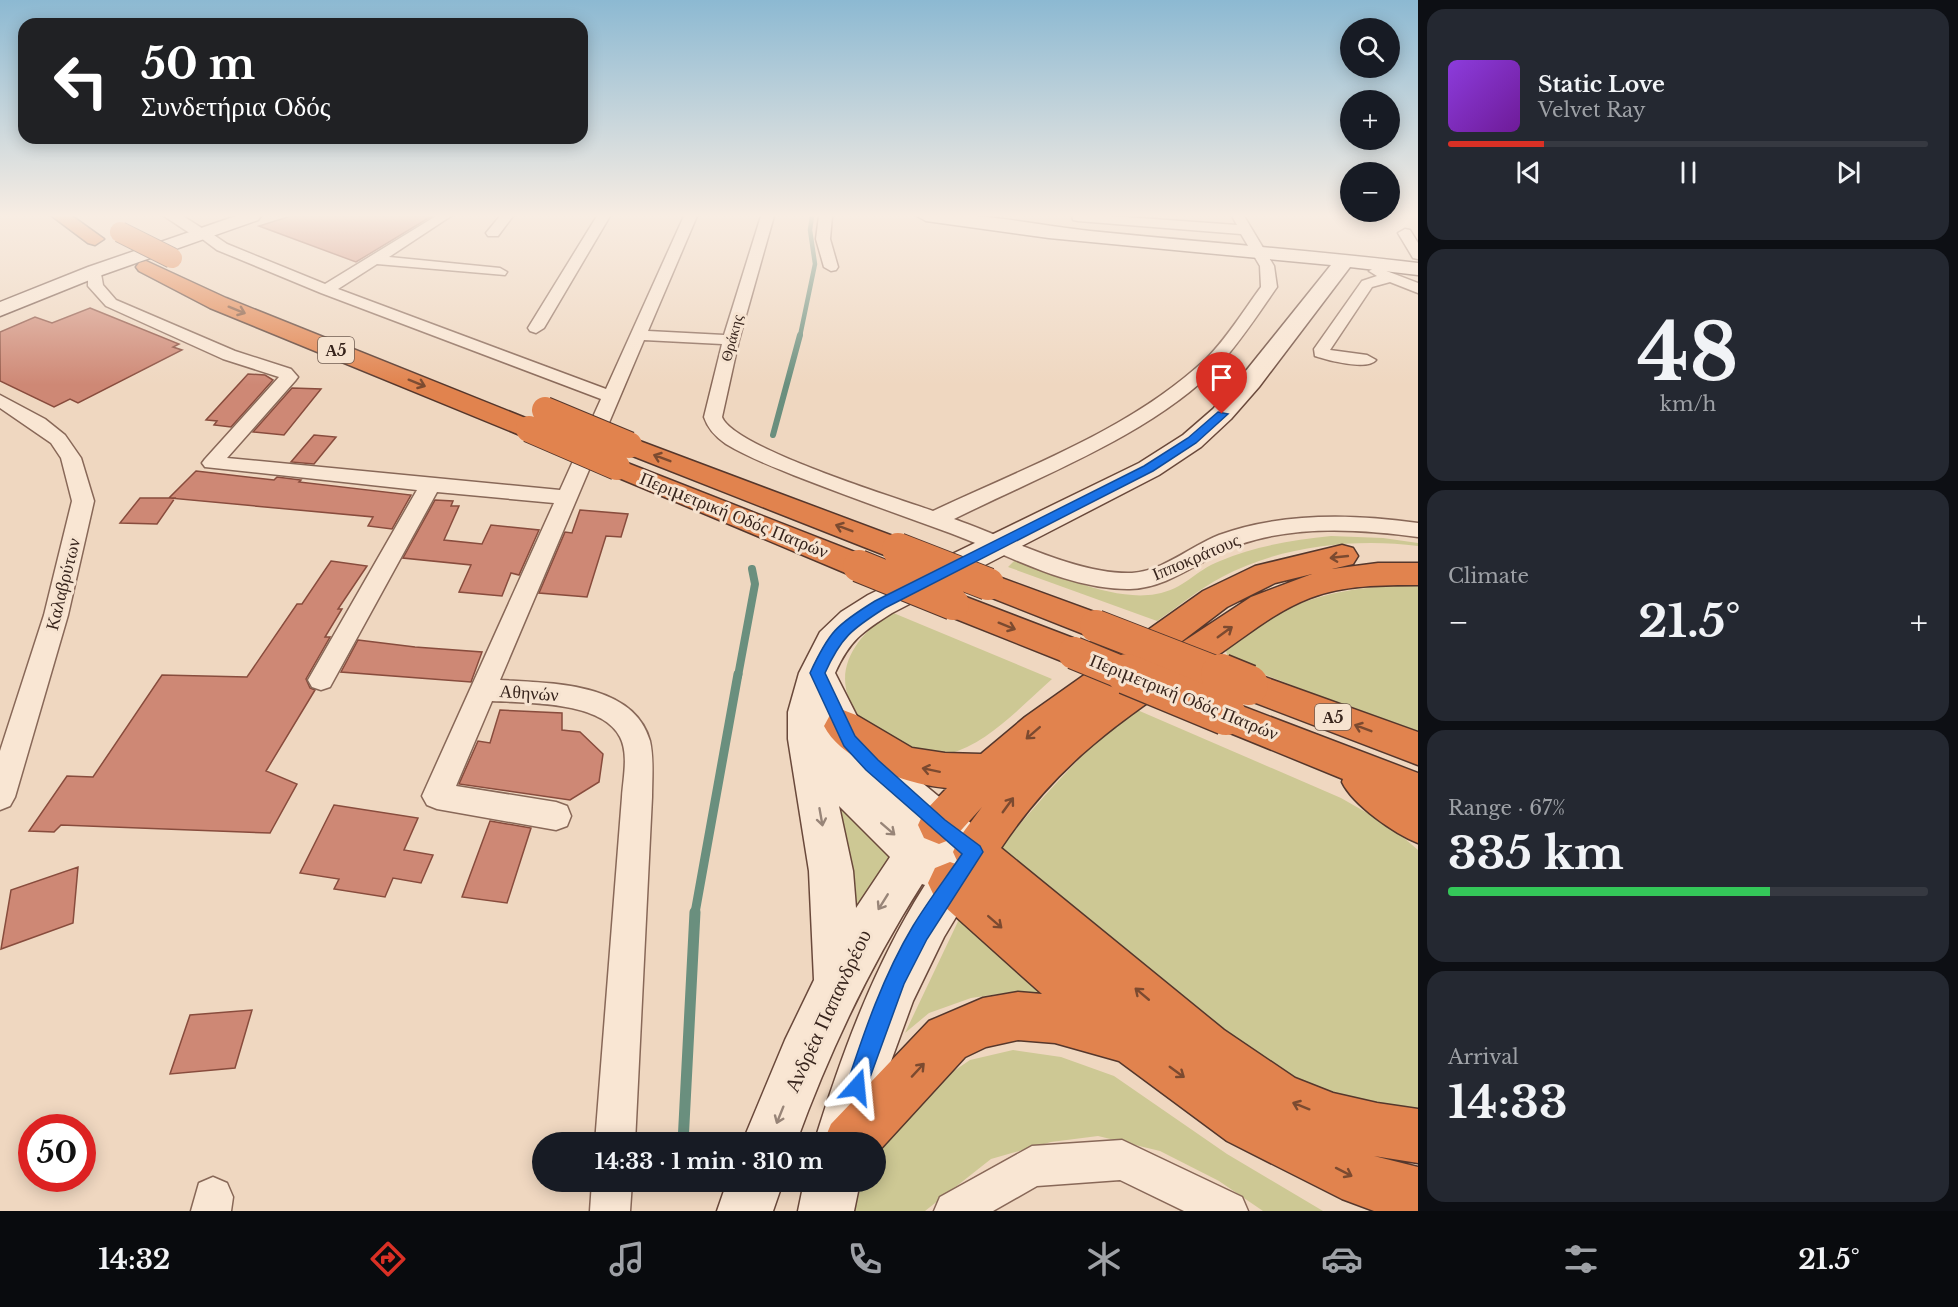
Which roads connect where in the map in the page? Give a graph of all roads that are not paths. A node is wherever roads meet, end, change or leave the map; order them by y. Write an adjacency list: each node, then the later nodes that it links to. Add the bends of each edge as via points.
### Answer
1 (91, 273): 18 (main road)
2 (95, 273): 28 (street, via 96,286 111,303 290,378 212,463)
3 (157, 273): 27 (highway, Περιμετρική Οδός Πατρών / Α5, one-way to 27, bridge, via 218,303 532,414)
4 (201, 273): 23 (highway, Α5, bridge)
5 (284, 273): 17 (street)
6 (355, 273): 17 (street)
7 (569, 273): 19 (street)
8 (666, 273): 20 (street, Αθηνών)
9 (751, 273): 21 (street, Θράκης)
10 (1268, 273): 30 (street, via 1265,295 1213,362 1142,418)
11 (1316, 273): 15 (main road)
12 (1336, 273): 15 (main road)
13 (1377, 273): 14 (street)
14 (1391, 278): 16 (street); 22 (street, via 1367,284 1322,349 1332,356)
15 (1324, 288): 32 (main road, via 1222,414 1192,441 1149,469)
16 (1418, 288)
17 (326, 290): 24 (street)
18 (0, 310)
19 (536, 328)
20 (639, 335): 21 (street); 24 (street, Αθηνών)
21 (731, 340): 26 (street, Θράκης, via 713,417 724,435)
22 (1367, 360)
23 (422, 362)
24 (610, 397): 29 (street, Αθηνών)
25 (0, 400): 42 (street, Καλαβρύτων, via 58,439 71,458 83,501 56,615)
26 (745, 447): 30 (street, Ιπποκράτους)
27 (623, 456): 38 (highway, Περιμετρική Οδός Πατρών / Α5, one-way to 27, bridge, via 898,549); 39 (highway, Περιμετρική Οδός Πατρών / Α5, one-way to 39, bridge, via 859,566)
28 (430, 485): 29 (street); 35 (street)
29 (568, 498): 36 (street, Αθηνών)
30 (935, 519): 32 (street, Ιπποκράτους)
31 (1418, 530): 32 (street, Ιπποκράτους, via 1342,525 1269,531 1230,540 1163,574 1107,582)
32 (999, 543): 37 (main road, via 880,604 853,621 832,641 817,673)
33 (1418, 555): 40 (highway, one-way to 40, via 1335,556 1266,574 1215,599 1038,728)
34 (1418, 574): 45 (highway, one-way to 34, via 1017,793 1068,740 1130,693 1262,606 1333,580 1371,574)
35 (321, 680)
36 (483, 690): 43 (street, via 437,796); 48 (street, Αθηνών, via 592,700 632,732 638,760 637,797)
37 (825, 733): 40 (highway, one-way to 37, via 942,772 921,768); 45 (main road, via 863,806); 46 (main road, one-way to 46)
38 (1418, 749)
39 (1317, 751): 41 (highway, Περιμετρική Οδός Πατρών / Α5); 44 (highway)
40 (989, 771): 45 (highway)
41 (1418, 791)
42 (0, 797)
43 (556, 816)
44 (1418, 824)
45 (945, 854): 46 (main road, Ανδρέα Παπανδρέου, one-way to 46, via 881,905); 47 (highway, one-way to 47); 50 (main road, via 920,932 874,1032); 52 (highway, one-way to 45, via 1333,1119 1279,1098)
46 (838, 980): 49 (main road, Ανδρέα Παπανδρέου, one-way to 49)
47 (1132, 1040): 51 (highway, one-way to 47, via 947,1039 982,1023 1018,1016 1055,1019); 56 (highway, one-way to 56, via 1246,1122 1361,1180)
48 (616, 1132)
49 (774, 1132)
50 (844, 1132)
51 (860, 1132)
52 (1418, 1136)
53 (611, 1192): 57 (street)
54 (752, 1192): 58 (main road)
55 (830, 1192): 59 (main road)
56 (1418, 1195)
57 (610, 1211)
58 (745, 1211)
59 (826, 1211)
60 (954, 1211): 61 (street, via 1032,1166 1122,1160)
61 (1228, 1211)

